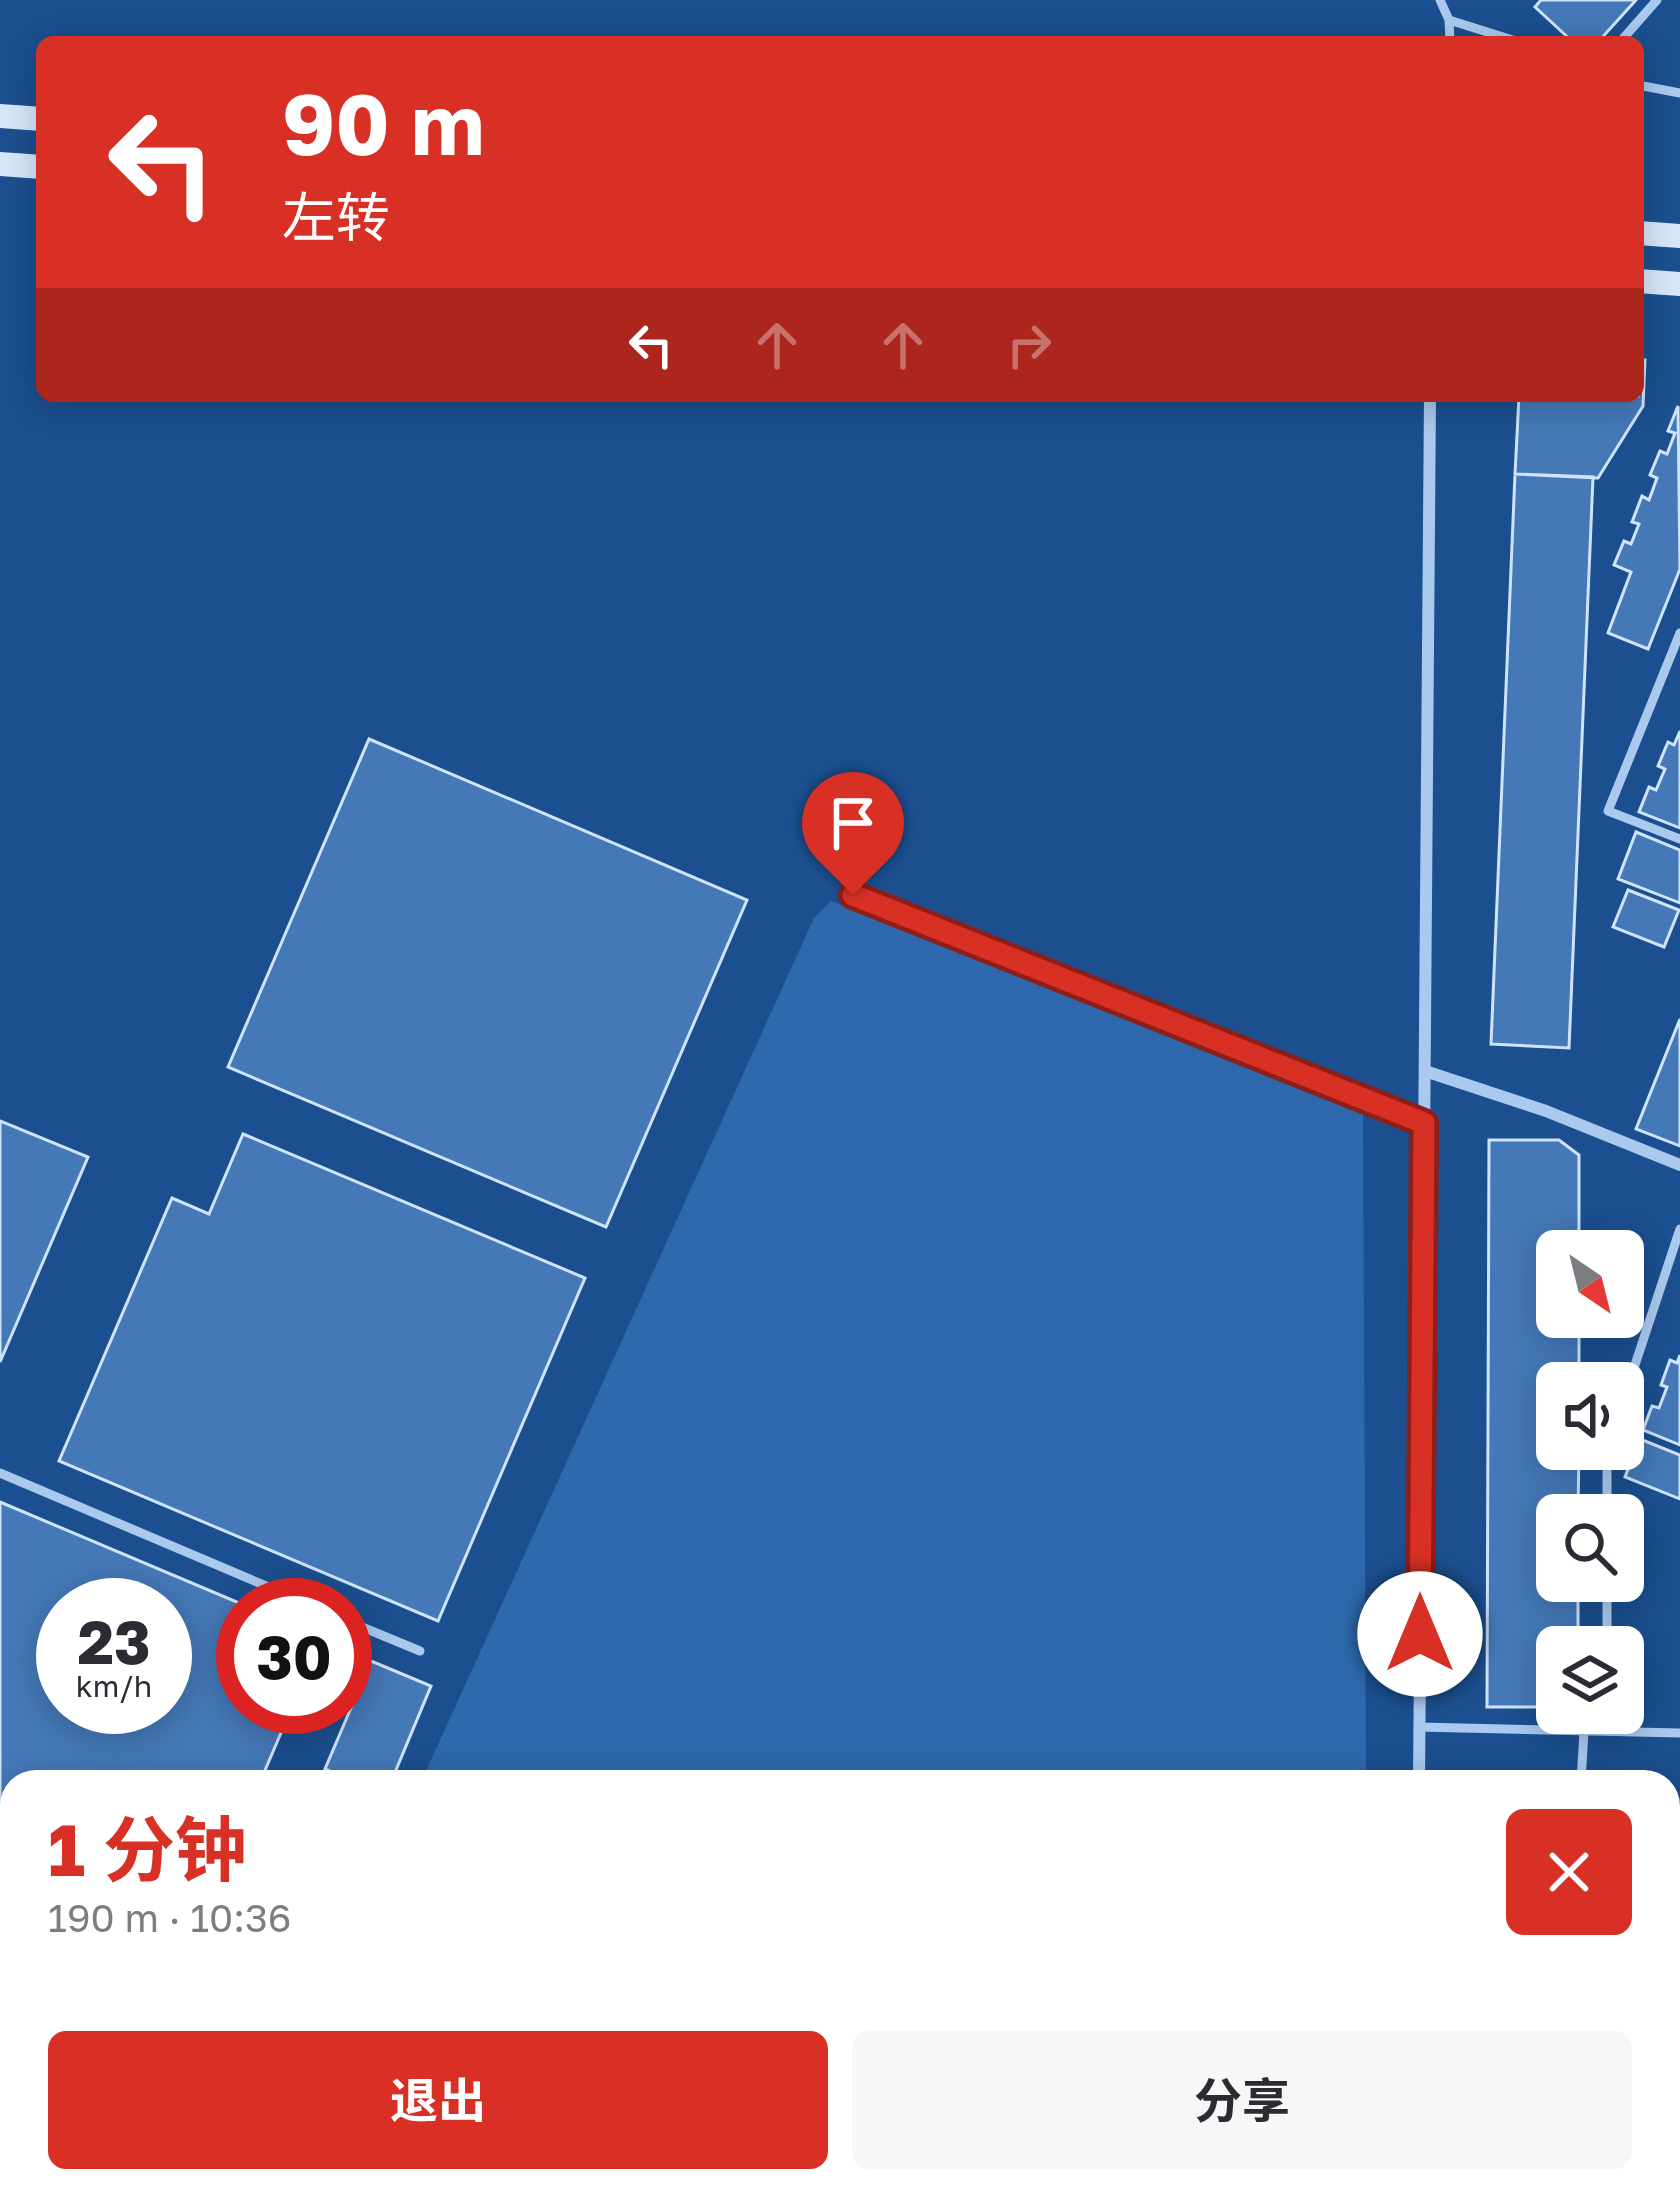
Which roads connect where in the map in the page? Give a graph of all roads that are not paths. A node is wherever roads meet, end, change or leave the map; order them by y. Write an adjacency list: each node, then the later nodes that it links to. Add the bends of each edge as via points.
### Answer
1 (1440, 0): 3 (lane)
2 (1657, 0): 6 (lane)
3 (1449, 20): 4 (lane); 5 (lane)
4 (1450, 36)
5 (1500, 36)
6 (1625, 36)
7 (1644, 86): 8 (lane)
8 (1680, 93)
9 (0, 116): 10 (main road)
10 (36, 119)
11 (0, 164): 12 (main road)
12 (36, 167)
13 (1644, 233): 14 (main road)
14 (1680, 236)
15 (1644, 281): 16 (main road)
16 (1680, 284)
17 (1430, 402): 21 (street)
18 (1680, 633): 19 (lane, via 1608,811)
19 (1680, 839)
20 (853, 895): 22 (lane)
21 (1425, 1071): 22 (street); 23 (street)
22 (1424, 1123): 30 (street)
23 (1680, 1166)
24 (1680, 1228): 25 (lane)
25 (1636, 1362)
26 (0, 1474): 27 (lane)
27 (247, 1578)
28 (372, 1631): 29 (lane)
29 (420, 1651)
30 (1419, 1727): 31 (lane); 35 (street)
31 (1536, 1730)
32 (1644, 1732): 33 (lane)
33 (1680, 1732)
34 (1584, 1734): 36 (lane)
35 (1419, 1770)
36 (1582, 1770)

